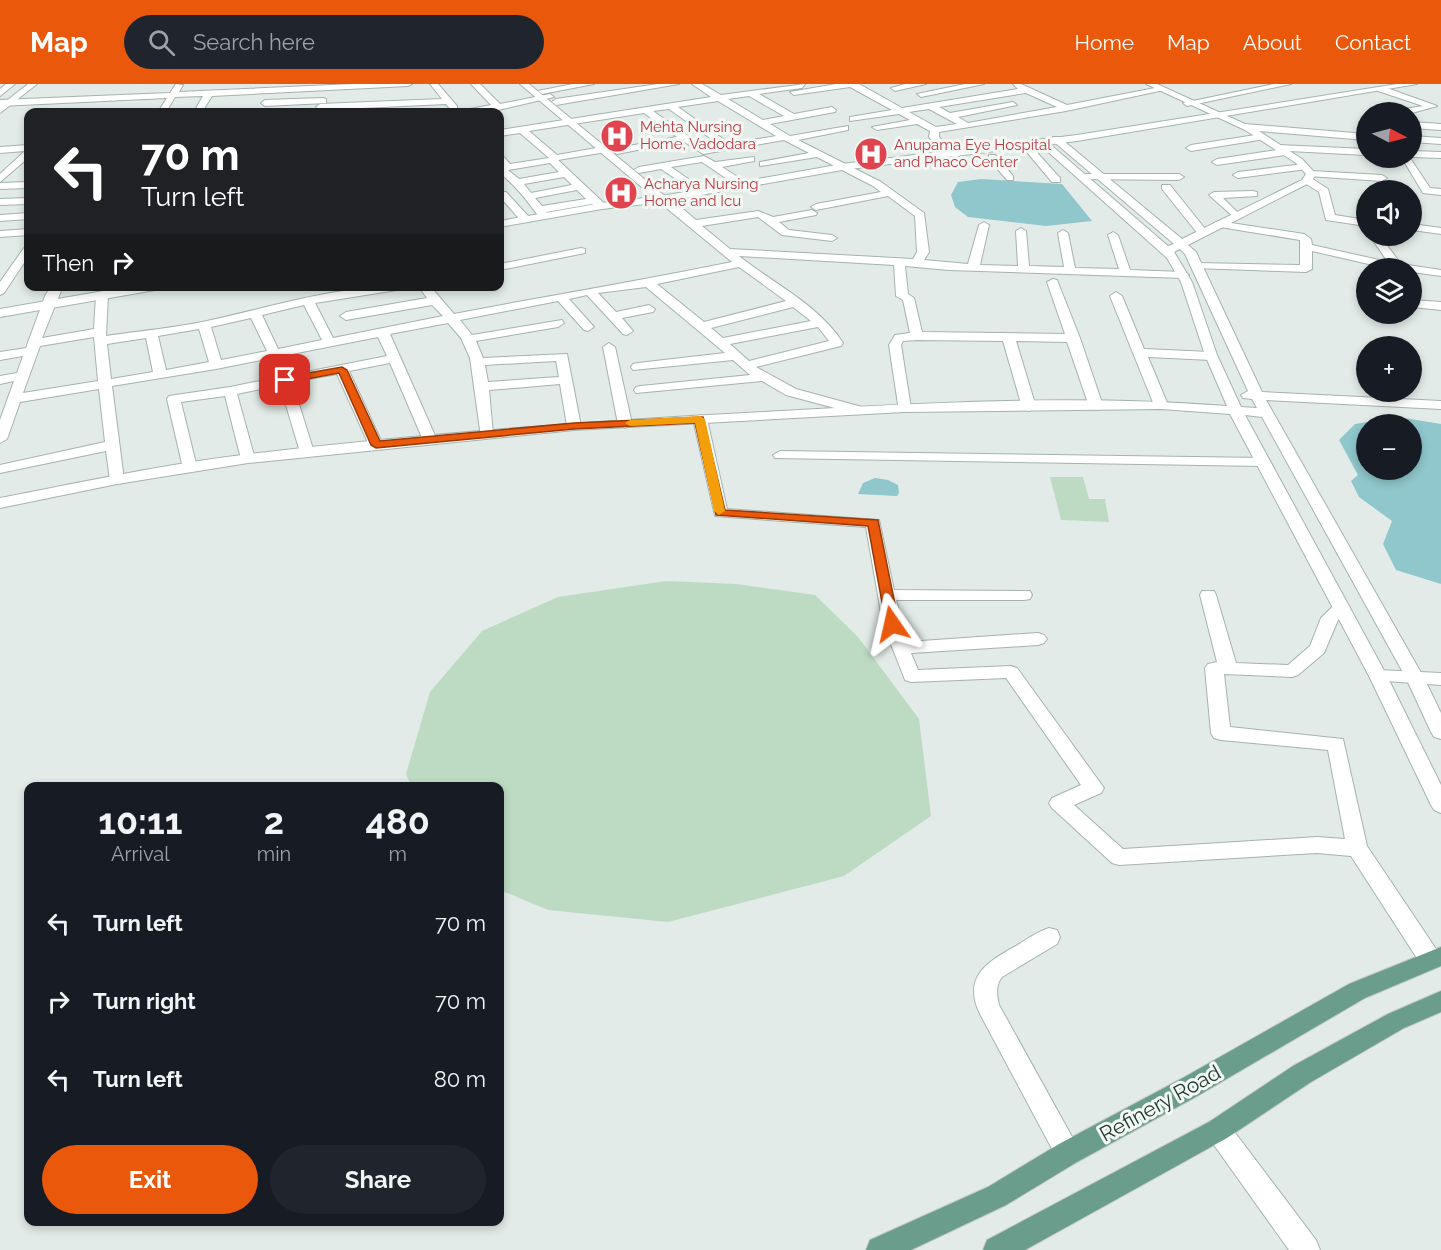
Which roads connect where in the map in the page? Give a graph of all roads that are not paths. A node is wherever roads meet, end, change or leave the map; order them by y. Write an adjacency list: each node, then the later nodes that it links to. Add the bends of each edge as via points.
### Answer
1 (11, 84): 33 (street)
2 (33, 84): 47 (street)
3 (180, 84): 34 (street)
4 (408, 84): 20 (street)
5 (434, 84): 44 (street)
6 (475, 84): 60 (street)
7 (524, 84): 36 (street)
8 (590, 84): 36 (street)
9 (626, 84): 27 (street)
10 (675, 84): 27 (street)
11 (696, 84): 30 (street)
12 (744, 84): 35 (street)
13 (853, 84): 23 (street); 32 (street)
14 (922, 84): 22 (street)
15 (978, 84): 22 (street, via 910,96)
16 (1014, 84): 28 (street)
17 (1150, 84): 29 (street)
18 (1287, 84): 49 (street)
19 (1413, 84): 25 (street)
20 (328, 85): 24 (street); 54 (street)
21 (802, 85): 23 (street)
22 (891, 86)
23 (786, 88): 35 (street); 70 (street, via 829,110)
24 (271, 89): 31 (street); 54 (street, via 264,105)
25 (1381, 89): 52 (street); 71 (street)
26 (54, 90): 43 (street)
27 (636, 90): 36 (street)
28 (1027, 90): 37 (street); 62 (street)
29 (1161, 90): 49 (street); 62 (street)
30 (708, 91): 40 (street); 45 (street)
31 (210, 92): 34 (street); 58 (street)
32 (866, 92): 38 (street); 46 (street)
33 (0, 93)
34 (174, 93): 39 (street, via 126,100); 57 (street)
35 (754, 93): 40 (street); 70 (street)
36 (545, 95): 61 (street); 74 (street); 74 (street)
37 (993, 95): 50 (street); 51 (street)
38 (846, 96)
39 (93, 98): 42 (street); 56 (street)
40 (720, 98): 53 (street); 75 (street)
41 (901, 98): 46 (street)
42 (55, 100): 43 (street); 55 (street)
43 (40, 101): 47 (street)
44 (448, 101): 54 (street); 59 (street)
45 (638, 101)
46 (881, 101): 66 (street)
47 (10, 102): 48 (street); 64 (street)
48 (0, 103)
49 (1187, 103): 71 (street)
50 (928, 105): 66 (street); 69 (street)
51 (1013, 105): 68 (street); 69 (street)
52 (1437, 105): 63 (street)
53 (671, 106): 65 (street); 94 (street)
54 (320, 107)
55 (48, 108)
56 (86, 108)
57 (165, 108)
58 (200, 108)
59 (454, 108)
60 (496, 108)
61 (504, 108)
62 (1066, 108): 68 (street)
63 (1422, 108)
64 (0, 110)
65 (646, 110): 74 (street); 88 (street)
66 (899, 110): 72 (street); 73 (street)
67 (504, 115): 83 (street)
68 (1033, 115): 76 (street)
69 (949, 116): 76 (street)
70 (792, 117): 75 (street)
71 (1216, 117): 82 (street); 93 (street)
72 (853, 119)
73 (919, 121): 79 (street); 84 (street)
74 (575, 122): 83 (street); 100 (street)
75 (761, 123): 89 (street)
76 (967, 126): 84 (street)
77 (1422, 126): 78 (street)
78 (1425, 126): 80 (street); 92 (street)
79 (877, 127)
80 (1441, 127)
81 (845, 128): 89 (street)
82 (1248, 128): 86 (street); 87 (street)
83 (520, 130): 85 (street); 100 (street, via 555,158)
84 (935, 130): 104 (street, via 934,137 943,147)
85 (504, 132)
86 (1356, 136)
87 (1262, 137): 96 (street); 101 (street)
88 (684, 138): 94 (street, via 703,151); 100 (street)
89 (787, 138): 94 (street); 103 (street)
90 (21, 140): 97 (street)
91 (1422, 140): 92 (street)
92 (1439, 141)
93 (1052, 142): 98 (street); 104 (street); 122 (street); 123 (street)
94 (729, 147)
95 (24, 148): 97 (street)
96 (1191, 148)
97 (14, 149): 99 (street)
98 (1029, 149): 108 (street); 129 (street)
99 (0, 150)
100 (611, 150): 119 (street); 143 (street)
101 (1282, 150): 102 (street); 110 (street); 118 (street)
102 (1356, 152)
103 (819, 154): 112 (street); 117 (street)
104 (957, 154): 117 (street)
105 (1422, 154): 106 (street)
106 (1441, 155)
107 (24, 157): 127 (street)
108 (992, 157): 117 (street); 125 (street)
109 (751, 159): 115 (street)
110 (1218, 162)
111 (504, 164): 120 (street, via 552,160)
112 (763, 164)
113 (663, 166): 115 (street, via 704,159); 119 (street); 128 (street)
114 (504, 167): 134 (street)
115 (718, 168): 128 (street); 132 (street)
116 (1412, 168): 138 (street, via 1427,191)
117 (846, 169): 132 (street); 140 (street); 143 (street)
118 (1306, 169): 121 (street); 126 (street); 149 (street); 153 (street, via 1323,191 1330,218)
119 (639, 170): 143 (street)
120 (566, 174): 134 (street); 135 (street)
121 (1238, 175)
122 (1102, 176): 123 (street); 124 (street); 168 (street)
123 (1082, 177): 172 (street)
124 (1179, 177)
125 (1010, 178)
126 (1382, 178)
127 (0, 179)
128 (681, 179): 137 (street)
129 (1056, 180)
130 (504, 183): 134 (street)
131 (24, 185): 133 (street)
132 (743, 185): 137 (street)
133 (0, 186)
134 (520, 187): 135 (street); 139 (street); 147 (street)
135 (579, 187): 146 (street)
136 (1166, 187): 163 (street)
137 (700, 192): 143 (street)
138 (1441, 192)
139 (504, 193)
140 (890, 193): 152 (street); 179 (street, via 920,215 922,252)
141 (1253, 194): 149 (street, via 1214,195)
142 (504, 197): 151 (street)
143 (669, 200): 146 (street); 155 (street); 159 (street)
144 (24, 201): 145 (street)
145 (0, 202)
146 (598, 204): 147 (street)
147 (542, 213): 151 (street)
148 (24, 216): 150 (street)
149 (1236, 216): 156 (street)
150 (0, 218)
151 (526, 220): 154 (street)
152 (770, 221): 155 (street, via 753,214); 167 (street, via 786,233)
153 (1356, 222)
154 (504, 223)
155 (693, 224): 173 (street)
156 (1218, 224): 163 (street); 170 (street, via 1304,237)
157 (984, 225): 182 (street)
158 (1422, 228): 161 (street)
159 (504, 230)
160 (1021, 231): 183 (street)
161 (1441, 231)
162 (24, 232): 165 (street)
163 (1202, 232): 168 (street)
164 (1063, 233): 185 (street)
165 (0, 234)
166 (1113, 235): 187 (street)
167 (832, 238)
168 (1182, 244): 172 (street); 181 (street)
169 (1383, 246): 176 (street)
170 (1307, 247): 175 (street); 181 (street, via 1305,270)
171 (581, 251): 180 (street)
172 (1168, 251): 188 (street)
173 (728, 252): 177 (street); 178 (street)
174 (24, 256): 191 (street)
175 (1359, 258)
176 (1393, 258)
177 (899, 262): 179 (street); 222 (street, via 902,296 908,298)
178 (741, 263): 190 (street); 203 (street)
179 (917, 263): 182 (street)
180 (504, 266)
181 (1198, 267): 252 (street)
182 (973, 268): 183 (street)
183 (1024, 270): 185 (street)
184 (1422, 270): 186 (street)
185 (1070, 272): 187 (street)
186 (1441, 273)
187 (1126, 274): 188 (street)
188 (1183, 275): 234 (street)
189 (1053, 282): 224 (street)
190 (648, 283): 196 (street); 216 (street)
191 (0, 291)
192 (85, 291): 198 (street)
193 (126, 291): 197 (street)
194 (367, 291): 202 (street)
195 (427, 291): 201 (street)
196 (590, 291): 200 (street); 211 (street)
197 (102, 295): 198 (street); 221 (street)
198 (52, 296): 204 (street); 208 (street); 228 (street)
199 (1116, 296): 231 (street)
200 (561, 297): 212 (street); 217 (street)
201 (433, 300): 210 (street); 212 (street)
202 (308, 301): 209 (street); 226 (street)
203 (794, 303): 214 (street); 216 (street)
204 (0, 305)
205 (1422, 305): 206 (street)
206 (1441, 306)
207 (649, 309): 211 (street)
208 (0, 313)
209 (255, 314): 215 (street); 230 (street)
210 (345, 316)
211 (612, 316): 218 (street)
212 (450, 318): 220 (street); 225 (street)
213 (558, 323): 225 (street)
214 (819, 323): 227 (street); 238 (street, via 837,343)
215 (204, 325): 219 (street); 237 (street)
216 (703, 326): 227 (street)
217 (588, 327)
218 (627, 331)
219 (151, 333): 221 (street); 241 (street)
220 (383, 333): 226 (street); 235 (street)
221 (100, 336): 228 (street); 247 (street)
222 (917, 336): 223 (street); 258 (street, via 899,338 895,345)
223 (1008, 337): 224 (street); 257 (street)
224 (1074, 338): 256 (street)
225 (468, 339): 236 (street)
226 (329, 342): 230 (street)
227 (721, 342): 233 (street)
228 (33, 347): 232 (street); 242 (street)
229 (609, 347): 263 (street)
230 (274, 352): 237 (street)
231 (1139, 353): 234 (street); 254 (street)
232 (0, 356)
233 (736, 356): 238 (street); 239 (street)
234 (1211, 356): 251 (street)
235 (396, 358): 240 (street); 267 (street)
236 (476, 362): 246 (street, via 562,357); 248 (street)
237 (216, 365): 241 (street)
238 (747, 365): 243 (street)
239 (638, 367)
240 (342, 370): 245 (street); 269 (street)
241 (160, 374): 247 (street)
242 (22, 376): 244 (street); 253 (street)
243 (764, 377): 249 (street); 259 (street, via 791,392)
244 (0, 380)
245 (285, 380): 250 (street); 270 (street)
246 (565, 380): 248 (street); 264 (street)
247 (105, 382): 253 (street); 268 (street)
248 (482, 387): 265 (street)
249 (641, 390)
250 (230, 391): 272 (street); 274 (street, via 174,399)
251 (1231, 394): 252 (street); 260 (street)
252 (1257, 396): 255 (street); 261 (street)
253 (14, 399): 266 (street)
254 (1161, 405): 256 (street); 260 (street)
255 (1441, 405)
256 (1096, 406): 257 (street)
257 (1029, 407): 258 (street)
258 (904, 408): 259 (street)
259 (857, 410): 262 (street)
260 (1235, 410): 261 (street); 273 (street)
261 (1267, 413): 286 (street)
262 (700, 419): 263 (street); 278 (street, via 720,513 873,523)
263 (625, 424): 264 (street)
264 (574, 426): 265 (street)
265 (486, 434): 267 (street)
266 (0, 436)
267 (430, 440): 269 (street)
268 (113, 445): 275 (street); 276 (street)
269 (376, 445): 270 (street)
270 (307, 452): 272 (street)
271 (780, 455): 273 (street)
272 (248, 459): 274 (street)
273 (1263, 462): 281 (street)
274 (190, 468): 276 (street)
275 (0, 470)
276 (117, 480): 277 (street)
277 (0, 503)
278 (887, 595): 279 (street); 283 (street)
279 (1024, 595)
280 (1208, 595): 284 (street)
281 (1341, 608): 284 (street, via 1330,618 1318,649 1293,671); 285 (street)
282 (1038, 639): 283 (street)
283 (901, 648): 290 (street, via 911,676 1011,672 1094,788 1059,803 1119,857 1317,845)
284 (1228, 668): 290 (street, via 1214,668 1221,733 1336,744)
285 (1378, 676): 286 (street); 289 (street)
286 (1415, 678): 287 (street); 288 (street)
287 (1441, 679)
288 (1441, 732)
289 (1441, 805)
290 (1357, 848): 292 (street)
291 (1049, 937): 295 (street, via 994,970 984,988 988,1007)
292 (1436, 958): 295 (main road, Refinery Road, via 1357,991)
293 (1441, 1000): 294 (main road, via 1302,1074)
294 (1218, 1130): 297 (main road); 298 (street)
295 (1068, 1154): 296 (main road, Refinery Road, via 997,1196)
296 (880, 1250)
297 (997, 1250)
298 (1306, 1250)

